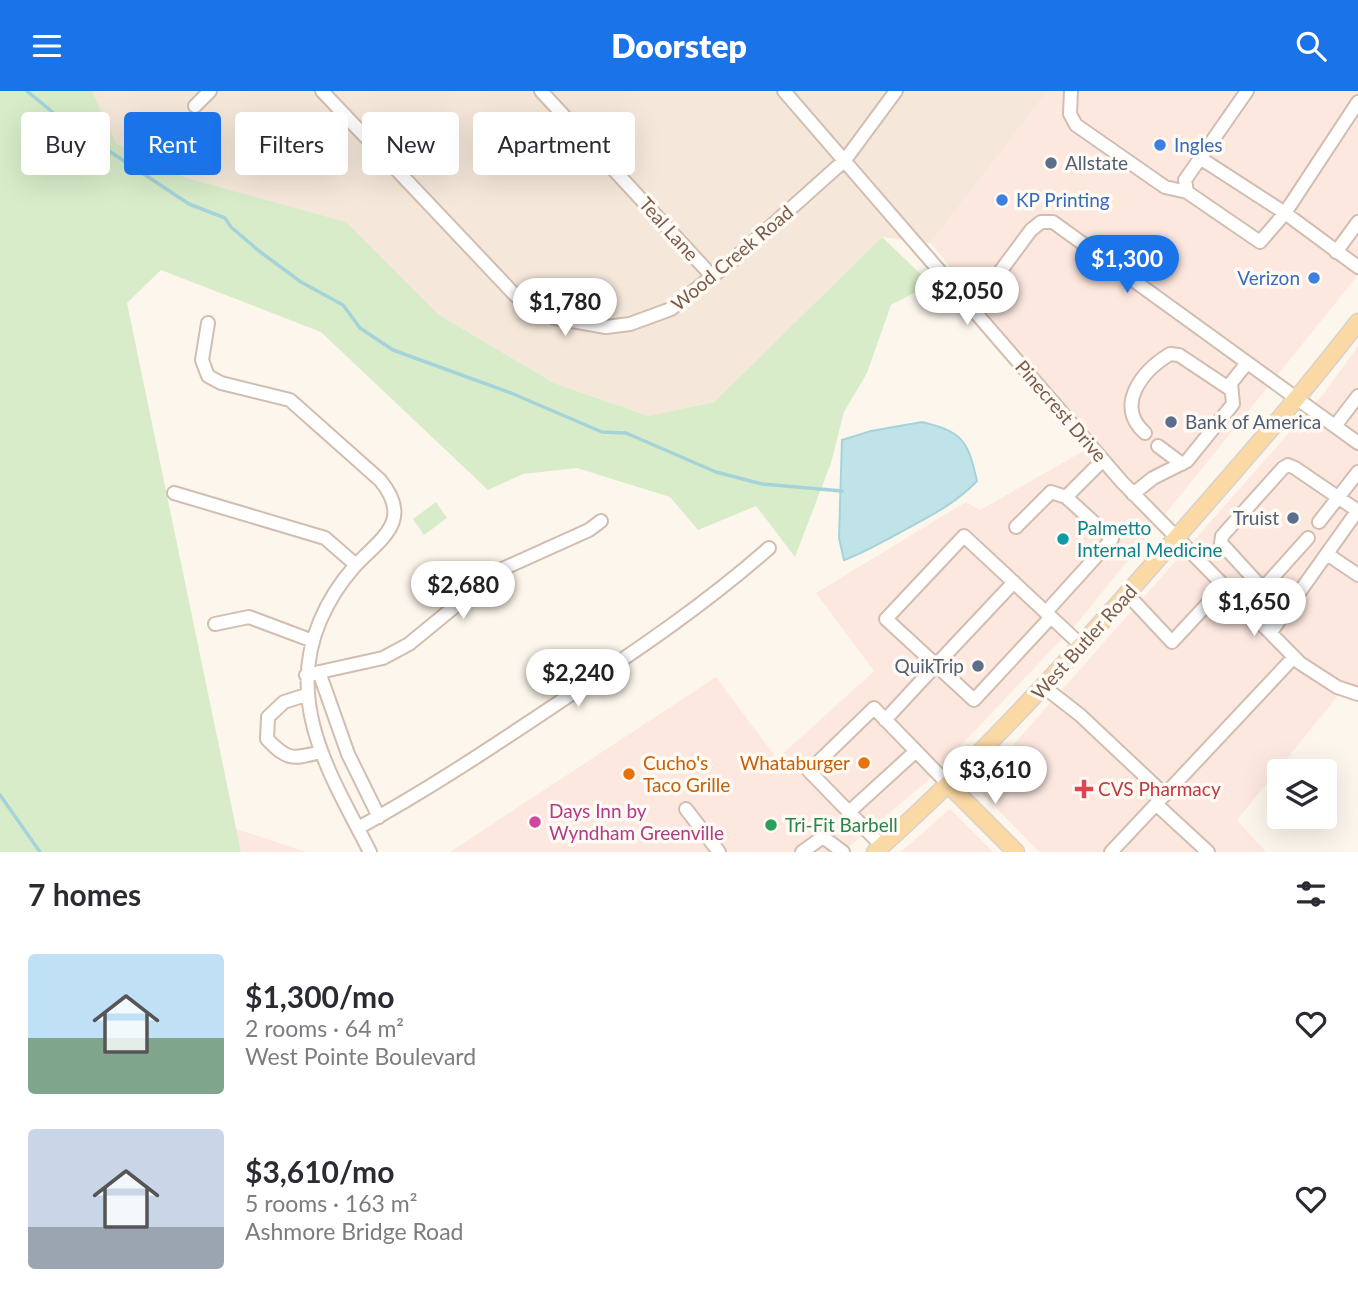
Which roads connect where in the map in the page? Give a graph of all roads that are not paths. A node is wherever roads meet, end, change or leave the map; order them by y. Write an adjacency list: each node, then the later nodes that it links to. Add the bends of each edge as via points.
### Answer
1 (209, 91): 9 (street)
2 (322, 91): 17 (street, Wood Creek Road, via 502,283 534,308 580,324 630,324 671,309)
3 (541, 91): 17 (street, Teal Lane)
4 (784, 91): 11 (street, Pinecrest Drive)
5 (896, 91): 11 (street, Wood Creek Road)
6 (1071, 91): 12 (street, via 1069,114 1076,125 1165,187)
7 (1247, 91): 10 (street)
8 (1358, 102): 13 (street)
9 (195, 106)
10 (1200, 158): 12 (street, via 1185,180); 13 (street)
11 (845, 160): 17 (street, Wood Creek Road); 18 (street, Pinecrest Drive)
12 (1186, 191): 13 (street, via 1260,242)
13 (1285, 213): 15 (street)
14 (1358, 222): 15 (street)
15 (1336, 252): 16 (street)
16 (1358, 267)
17 (711, 275)
18 (973, 309): 21 (street, via 1031,230 1041,222 1053,222); 29 (street, Pinecrest Drive)
19 (1358, 322): 24 (main road, West Butler Road)
20 (208, 323): 44 (street, via 202,360 208,376 290,400 393,495 396,507 383,540)
21 (1247, 363): 22 (street); 24 (street)
22 (1230, 389): 26 (street, via 1180,355 1170,354 1156,363 1130,396 1130,412); 30 (street, via 1233,404)
23 (1358, 396): 25 (street)
24 (1298, 400): 25 (street); 40 (main road, West Butler Road)
25 (1335, 426): 27 (street)
26 (1145, 433)
27 (1358, 443)
28 (1158, 446): 30 (street)
29 (1103, 460): 33 (street, Pinecrest Drive); 35 (street)
30 (1182, 464): 33 (street)
31 (1358, 472): 34 (street)
32 (174, 493): 44 (street, via 325,538)
33 (1133, 494): 40 (street, Pinecrest Drive)
34 (1339, 496): 36 (street); 38 (street); 48 (street, via 1288,465 1222,536 1221,543)
35 (1066, 497): 39 (street, via 1051,492); 51 (street, via 1112,539)
36 (1358, 510): 43 (street)
37 (601, 521): 58 (street, via 498,571 409,644 366,664)
38 (1319, 522)
39 (1016, 527)
40 (1176, 538): 47 (street, Pinecrest Drive); 49 (main road, West Butler Road)
41 (1308, 538): 48 (street)
42 (769, 548): 69 (street, via 712,598 650,642)
43 (1327, 554): 45 (street); 53 (street)
44 (356, 565): 54 (street, via 330,601)
45 (1358, 575)
46 (1014, 582): 51 (street); 57 (street); 57 (street, via 964,536 886,619)
47 (1224, 586): 49 (street, via 1172,642); 50 (street, Pinecrest Drive)
48 (1264, 589): 50 (street)
49 (1128, 595): 55 (main road, West Butler Road)
50 (1247, 606): 53 (street, Pinecrest Drive)
51 (1049, 614): 55 (street); 57 (street, via 974,700)
52 (215, 624): 54 (street, via 249,617)
53 (1271, 632): 56 (street, Pinecrest Drive)
54 (313, 641): 58 (street)
55 (1081, 645): 59 (main road, West Butler Road)
56 (1294, 657): 60 (street, Pinecrest Drive, via 1318,677); 66 (street)
57 (936, 665): 62 (street)
58 (313, 674): 61 (street); 69 (street)
59 (1044, 687): 65 (main road, West Butler Road); 66 (street, via 1080,715)
60 (1358, 694)
61 (306, 695): 64 (street); 64 (street, via 284,702 268,717 267,739 282,756)
62 (885, 720): 63 (street); 68 (street, via 874,708 809,771)
63 (916, 751): 65 (street); 68 (street)
64 (321, 752): 70 (street)
65 (949, 785): 71 (main road, West Butler Road); 76 (main road)
66 (1160, 800): 77 (street); 78 (street)
67 (686, 809): 73 (street)
68 (849, 812): 71 (street)
69 (379, 817): 70 (street)
70 (358, 828): 72 (street)
71 (879, 849)
72 (370, 852)
73 (719, 852)
74 (802, 852): 75 (street, via 823,837)
75 (843, 852)
76 (1016, 852)
77 (1111, 852)
78 (1208, 852)

